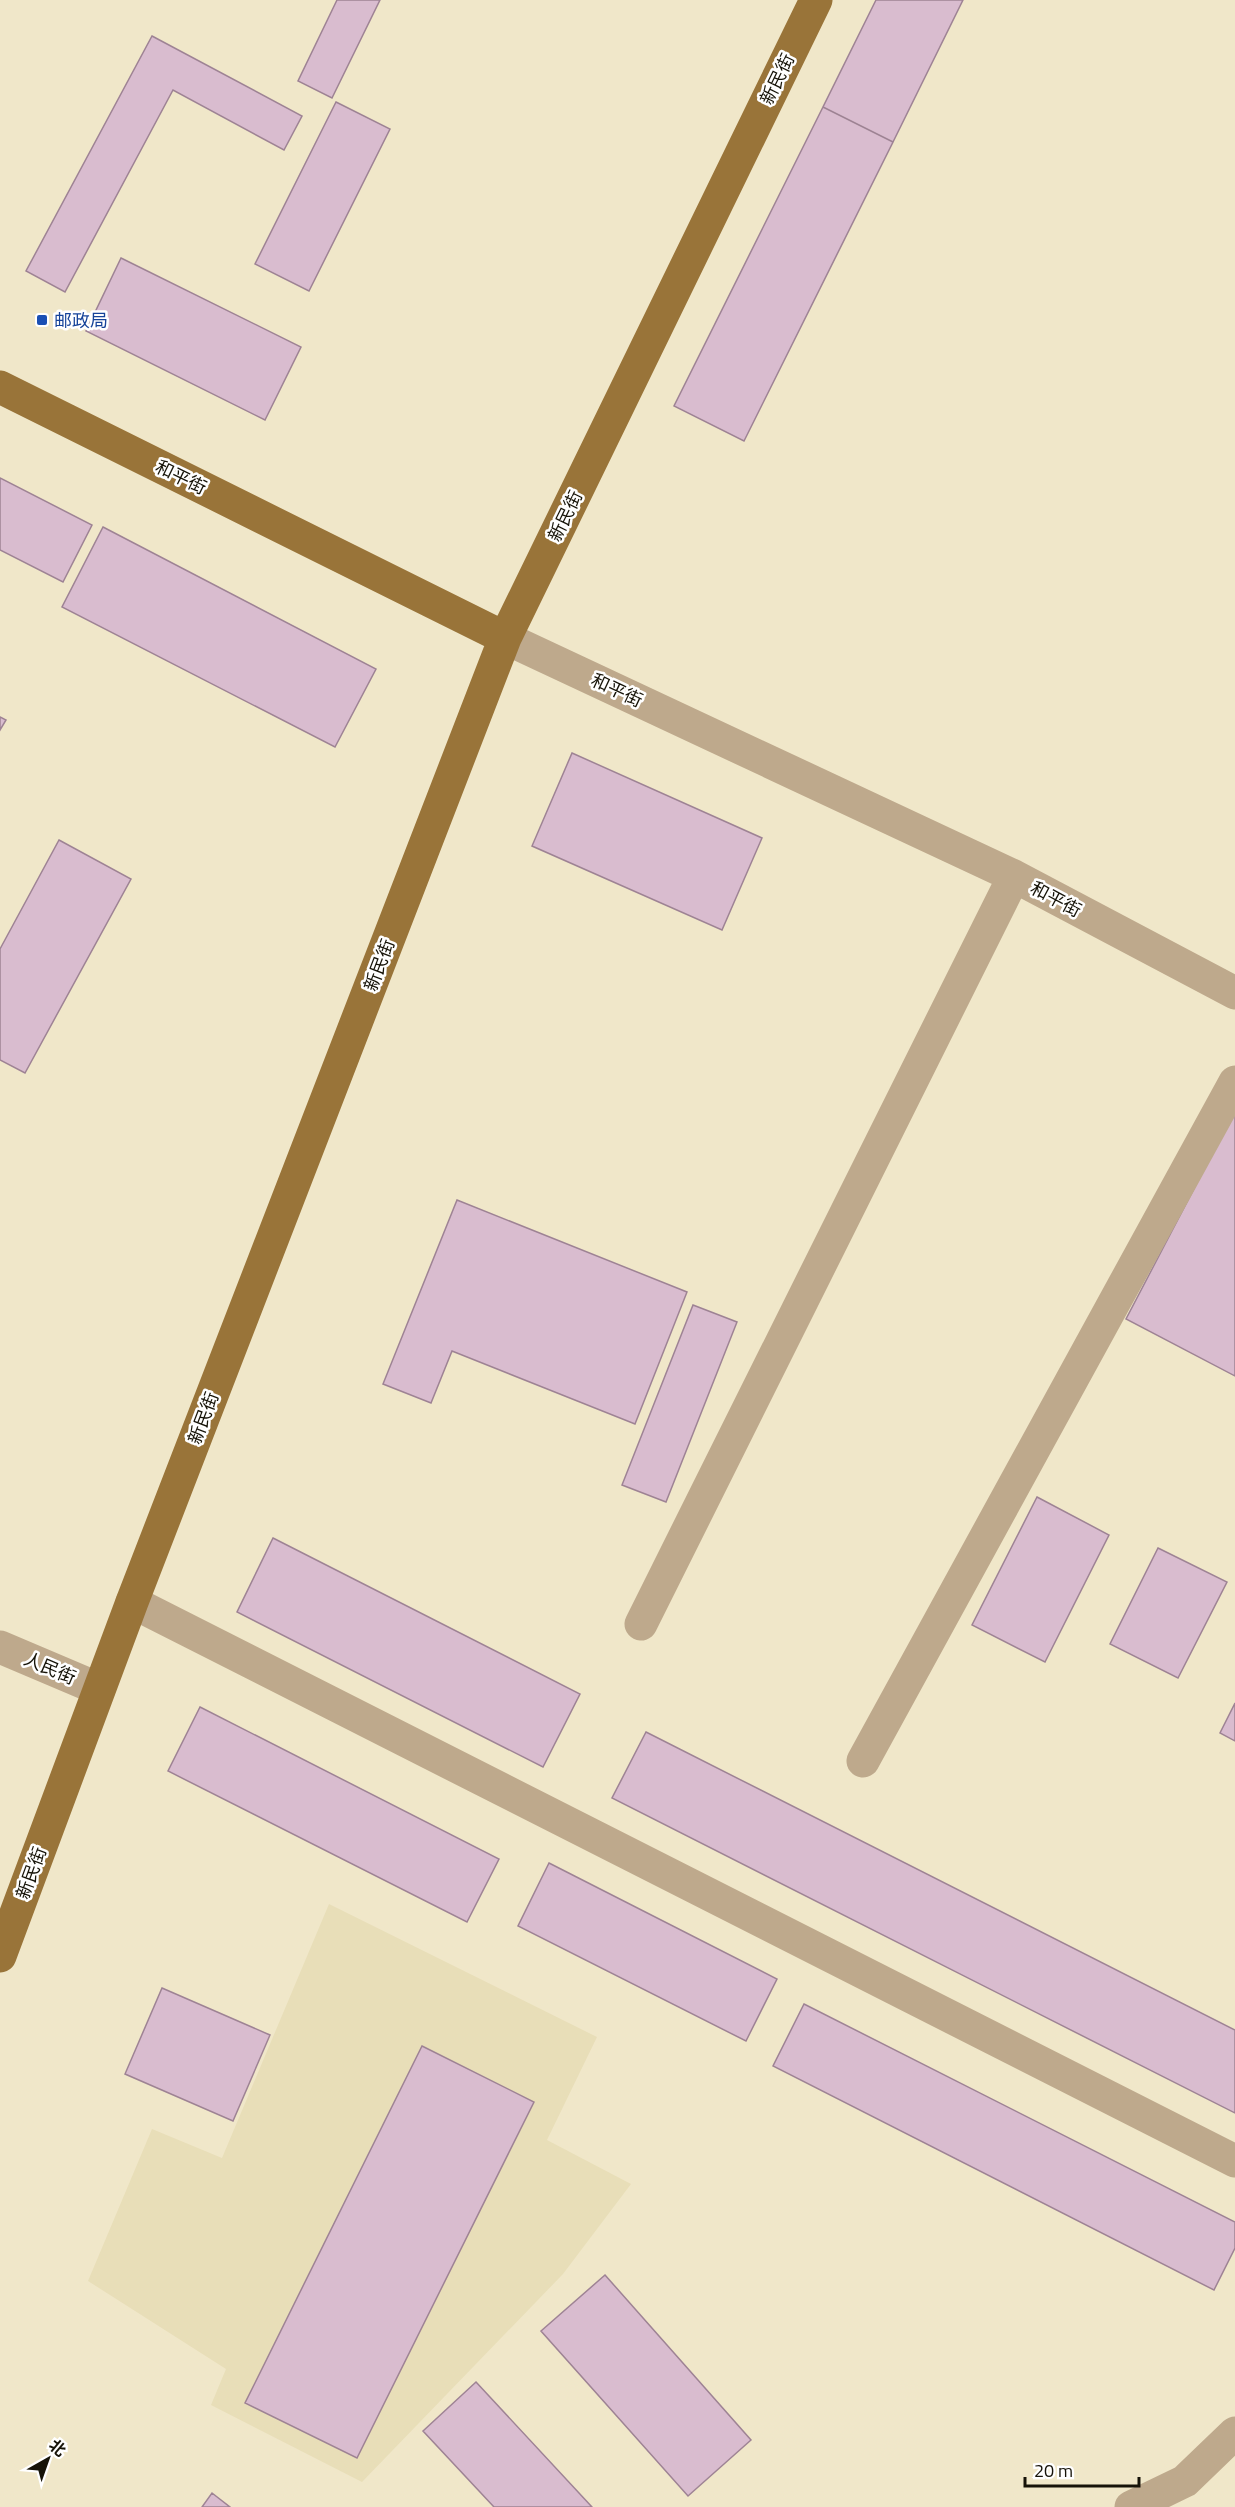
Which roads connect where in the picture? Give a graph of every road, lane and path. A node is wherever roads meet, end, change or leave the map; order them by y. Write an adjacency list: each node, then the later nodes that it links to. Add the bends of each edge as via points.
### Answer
1 (816, 0): 3 (main road, 新民街)
2 (0, 387): 3 (main road, 和平街)
3 (505, 638): 4 (street, 和平街); 7 (main road, 新民街)
4 (1014, 876): 5 (street, 和平街); 8 (street)
5 (1235, 993)
6 (1235, 1082): 11 (street)
7 (132, 1602): 10 (main road, 新民街); 13 (street)
8 (640, 1624)
9 (0, 1647): 10 (street, 人民街)
10 (99, 1689): 12 (main road, 新民街)
11 (863, 1761)
12 (0, 1956)
13 (1235, 2161)
14 (1235, 2433): 15 (street, via 1185,2481)
15 (1131, 2507)

